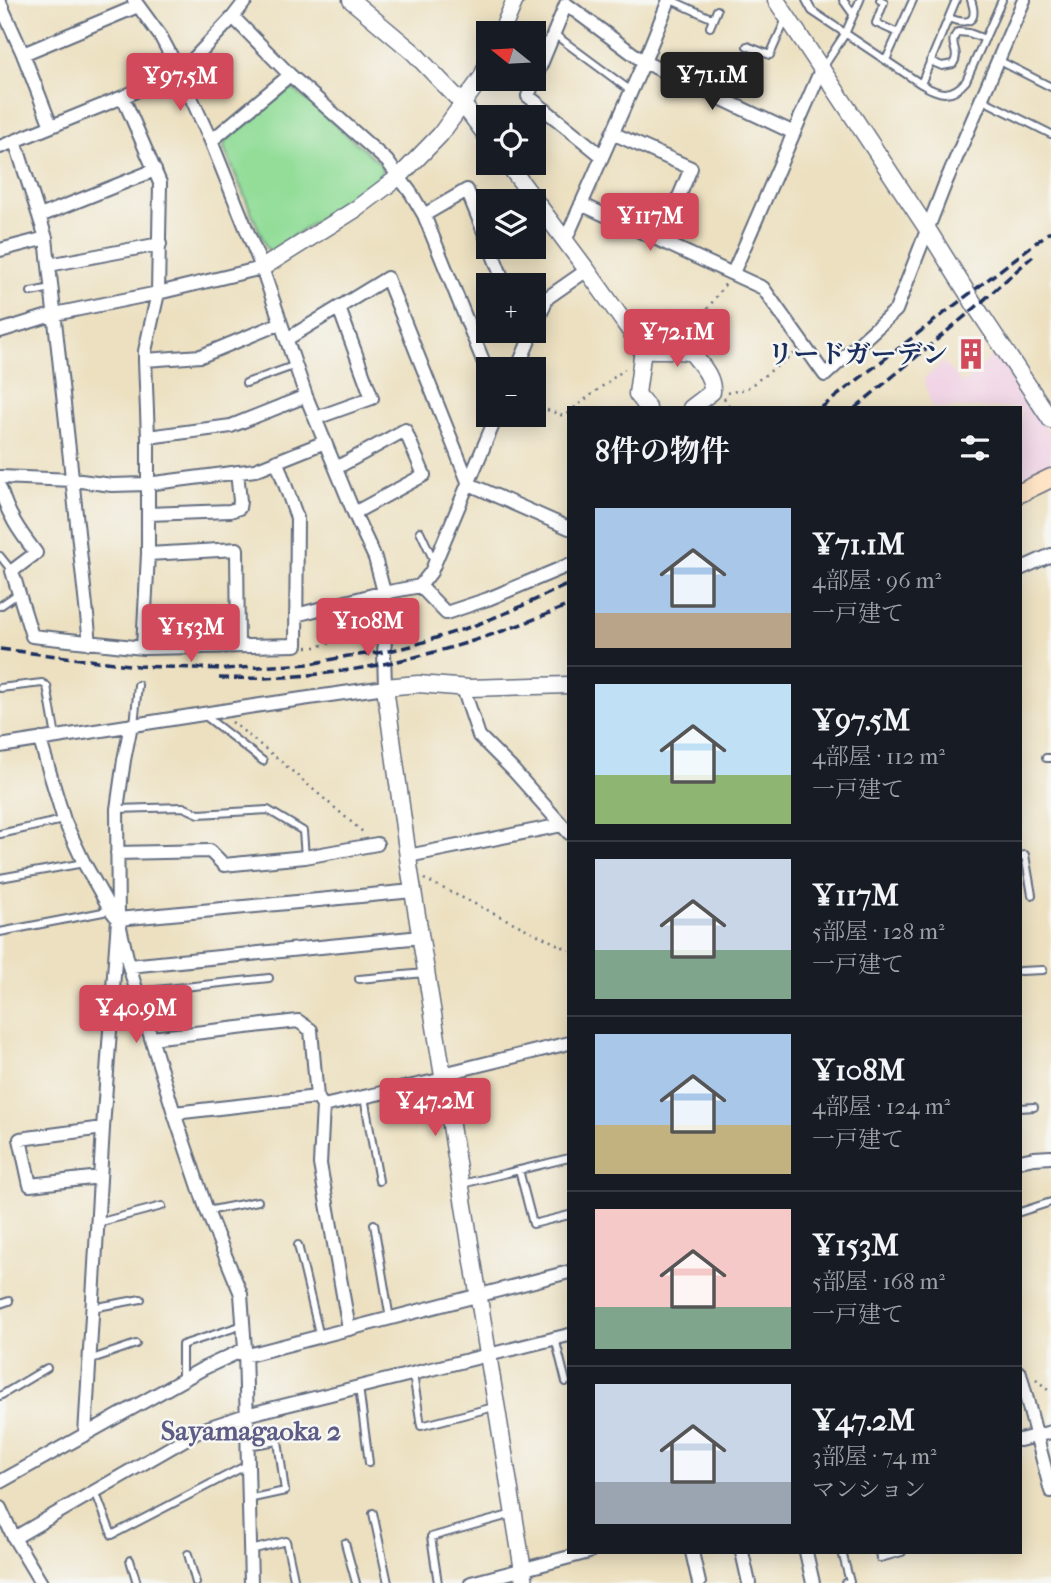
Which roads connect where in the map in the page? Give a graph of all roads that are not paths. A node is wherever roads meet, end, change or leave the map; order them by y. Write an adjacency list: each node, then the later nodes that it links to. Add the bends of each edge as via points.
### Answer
1 (351, 0): 44 (street, via 413,52)
2 (515, 0): 23 (street)
3 (670, 0): 22 (lane); 34 (street)
4 (776, 0): 20 (street)
5 (806, 0): 27 (lane, via 811,12)
6 (843, 0): 18 (lane)
7 (860, 0): 18 (lane)
8 (880, 0): 25 (lane, via 884,2 876,23)
9 (913, 0): 25 (lane)
10 (956, 0): 21 (lane)
11 (971, 0): 21 (lane, via 972,20)
12 (1002, 0): 28 (lane)
13 (1024, 0): 32 (street)
14 (244, 1): 19 (street)
15 (0, 3): 30 (street)
16 (136, 3): 30 (street); 36 (street)
17 (717, 10): 22 (lane)
18 (853, 15): 27 (lane)
19 (233, 17): 36 (street); 37 (street)
20 (786, 17): 29 (lane, via 770,55); 35 (street)
21 (949, 18): 33 (lane)
22 (713, 19): 24 (lane)
23 (506, 21)
24 (710, 27)
25 (898, 33): 31 (lane)
26 (554, 34): 34 (street, via 566,4); 41 (lane); 53 (street, via 528,96)
27 (845, 34): 31 (lane); 35 (lane)
28 (985, 39): 33 (lane, via 958,32 953,38 953,64); 38 (lane, via 970,75 955,91 941,94)
29 (747, 46)
30 (23, 54): 46 (street)
31 (886, 60): 38 (lane)
32 (998, 60): 40 (lane); 43 (street)
33 (930, 61): 38 (lane)
34 (644, 62): 41 (street); 48 (street)
35 (821, 70): 48 (street); 61 (street)
36 (179, 71): 42 (street); 51 (street)
37 (290, 75): 51 (street); 56 (street)
38 (921, 84)
39 (476, 85): 44 (street)
40 (1051, 87)
41 (631, 91): 47 (street)
42 (123, 97): 46 (street); 54 (street)
43 (981, 99): 49 (lane); 61 (street)
44 (462, 103): 45 (street); 56 (street, via 440,135)
45 (476, 122)
46 (51, 126): 50 (street)
47 (612, 133): 53 (street); 64 (street, via 691,168)
48 (794, 133): 70 (street)
49 (1051, 134)
50 (15, 141): 52 (street); 60 (street)
51 (211, 141): 68 (street)
52 (0, 147)
53 (602, 156): 57 (street)
54 (155, 170): 60 (street); 65 (street, via 160,183)
55 (516, 175): 63 (street)
56 (400, 176): 59 (street); 68 (street)
57 (581, 204): 63 (street); 64 (street)
58 (476, 212): 59 (street, via 467,190)
59 (424, 215): 81 (street)
60 (40, 216): 62 (street)
61 (928, 230): 70 (street, via 896,310 825,375 763,288); 89 (street)
62 (46, 238): 66 (street); 67 (street)
63 (565, 240): 69 (street)
64 (661, 240): 70 (street)
65 (160, 244): 67 (street); 73 (street)
66 (0, 250)
67 (49, 265): 71 (street)
68 (262, 268): 73 (street); 77 (street)
69 (587, 270): 74 (street); 80 (street)
70 (733, 273)
71 (52, 288): 72 (lane); 76 (street)
72 (31, 292)
73 (158, 293): 76 (street); 82 (street)
74 (546, 300)
75 (339, 308): 79 (street); 88 (street, via 372,398); 100 (street, via 387,278)
76 (55, 314): 78 (street); 98 (street)
77 (281, 323): 79 (street); 82 (street, via 201,356)
78 (0, 331)
79 (287, 339): 83 (street)
80 (643, 349): 86 (street, via 637,394); 87 (street, via 692,353 713,389)
81 (482, 357)
82 (145, 360): 91 (street)
83 (296, 365): 84 (lane); 85 (street)
84 (246, 383)
85 (306, 396): 88 (street); 91 (street, via 231,426)
86 (646, 406)
87 (694, 406)
88 (316, 418): 92 (street)
89 (1051, 420)
90 (492, 427): 100 (street)
91 (148, 437): 99 (street)
92 (325, 442): 93 (street); 94 (street)
93 (277, 462): 95 (street); 119 (street, via 297,518)
94 (336, 468): 104 (street); 104 (street, via 405,430 424,475)
95 (237, 472): 99 (street); 105 (street, via 239,508)
96 (0, 477): 98 (street)
97 (1051, 478): 102 (main road)
98 (73, 480): 99 (street); 120 (street)
99 (147, 484): 105 (street)
100 (469, 484): 106 (street); 111 (street)
101 (0, 488): 103 (street)
102 (1022, 493)
103 (2, 503): 114 (street, via 36,553)
104 (354, 513): 116 (street)
105 (148, 514): 108 (street)
106 (567, 527)
107 (420, 531): 111 (lane)
108 (148, 554): 121 (street, via 237,549); 122 (street)
109 (0, 555): 114 (lane)
110 (1051, 555): 113 (street)
111 (435, 563): 115 (street)
112 (567, 566): 115 (street, via 446,613)
113 (1022, 568)
114 (12, 570): 117 (street)
115 (420, 586): 116 (street)
116 (384, 592): 119 (street); 125 (street)
117 (19, 593): 118 (lane); 120 (street, via 32,636)
118 (0, 606)
119 (296, 614): 121 (street, via 296,645)
120 (90, 643): 122 (street)
121 (238, 646): 122 (street)
122 (143, 648)
123 (138, 685): 129 (lane)
124 (567, 685): 127 (street)
125 (385, 687): 127 (street); 128 (street); 141 (street)
126 (0, 688): 130 (lane, via 47,686)
127 (463, 688): 136 (street, via 479,736)
128 (203, 714): 129 (street); 133 (lane)
129 (132, 725): 130 (street); 134 (street)
130 (56, 737): 131 (street)
131 (41, 739): 132 (street); 135 (street)
132 (0, 746)
133 (263, 761)
134 (117, 809): 139 (street); 140 (lane, via 183,807 199,814 268,810 303,831)
135 (64, 820): 137 (lane); 143 (street)
136 (565, 829): 141 (street)
137 (0, 834)
138 (376, 844): 140 (street)
139 (117, 853): 140 (street, via 211,851 224,865); 147 (street)
140 (305, 856)
141 (408, 856): 145 (street)
142 (1022, 856): 146 (lane)
143 (84, 863): 144 (lane); 147 (street)
144 (0, 878)
145 (414, 891): 147 (street); 149 (street)
146 (1032, 895)
147 (114, 914): 148 (lane, via 103,912); 150 (street); 165 (street)
148 (0, 932)
149 (421, 937): 150 (street); 153 (street)
150 (129, 966): 156 (street)
151 (1043, 970): 152 (lane)
152 (1022, 971)
153 (426, 973): 155 (lane); 159 (street)
154 (269, 978): 156 (lane)
155 (359, 979)
156 (137, 992): 157 (street)
157 (151, 1038): 161 (street, via 298,1021 311,1030); 164 (street)
158 (567, 1043): 159 (street)
159 (443, 1076): 160 (street); 172 (street)
160 (364, 1097): 161 (street); 171 (lane)
161 (320, 1101): 164 (street); 190 (street, via 320,1164)
162 (1034, 1107): 163 (lane)
163 (1022, 1108)
164 (174, 1113): 176 (street)
165 (103, 1128): 170 (street); 170 (street, via 20,1139 30,1185)
166 (1051, 1157): 168 (street)
167 (567, 1158): 169 (lane)
168 (1022, 1161)
169 (519, 1170): 172 (lane); 178 (lane, via 533,1224)
170 (100, 1177): 179 (street)
171 (379, 1181)
172 (461, 1185): 183 (street)
173 (258, 1201): 176 (lane)
174 (1051, 1202): 177 (lane)
175 (162, 1206): 179 (lane)
176 (207, 1211): 189 (street, via 242,1294)
177 (1022, 1211)
178 (567, 1216)
179 (97, 1223): 187 (street)
180 (374, 1224): 188 (lane)
181 (298, 1245): 192 (lane)
182 (567, 1273): 183 (street)
183 (479, 1296): 188 (street); 196 (street)
184 (141, 1298): 187 (lane)
185 (9, 1301): 186 (lane)
186 (0, 1304)
187 (92, 1308): 197 (street)
188 (390, 1319): 190 (street)
189 (243, 1325): 195 (street); 200 (lane, via 182,1345)
190 (349, 1329): 192 (street)
191 (567, 1335): 193 (street)
192 (320, 1336): 195 (street)
193 (555, 1338): 196 (street); 202 (lane)
194 (136, 1344): 197 (lane)
195 (244, 1352): 200 (street); 206 (street)
196 (489, 1356): 199 (street); 205 (street)
197 (89, 1360): 208 (street)
198 (47, 1368): 204 (lane)
199 (413, 1374): 203 (street); 205 (lane, via 421,1426)
200 (182, 1380): 208 (street)
201 (1022, 1380): 209 (street)
202 (566, 1382)
203 (359, 1387): 206 (street); 212 (lane)
204 (0, 1396)
205 (497, 1406): 220 (street)
206 (246, 1415): 211 (street); 215 (street, via 201,1430)
207 (1051, 1432): 209 (street)
208 (85, 1436): 214 (street)
209 (1037, 1436): 210 (street); 216 (street)
210 (1022, 1440)
211 (247, 1446): 213 (street); 217 (lane, via 278,1441 285,1491)
212 (369, 1463)
213 (247, 1465): 215 (lane, via 112,1535); 217 (street)
214 (0, 1482)
215 (96, 1491): 221 (street)
216 (1051, 1491)
217 (248, 1499): 223 (street)
218 (1, 1512): 221 (street)
219 (373, 1513): 240 (lane)
220 (514, 1513): 233 (street); 241 (lane, via 431,1538)
221 (14, 1538): 234 (street)
222 (345, 1543): 239 (lane)
223 (250, 1550): 237 (street); 238 (lane, via 286,1541)
224 (188, 1554): 236 (lane)
225 (584, 1554): 233 (street)
226 (692, 1554): 243 (street)
227 (742, 1554): 244 (street)
228 (806, 1554): 245 (street)
229 (843, 1554): 246 (lane, via 850,1582)
230 (879, 1554): 231 (lane, via 880,1558)
231 (895, 1554)
232 (130, 1560): 235 (lane)
233 (524, 1576): 242 (street)
234 (41, 1583)
235 (137, 1583)
236 (196, 1583)
237 (250, 1583)
238 (295, 1583)
239 (356, 1583)
240 (388, 1583)
241 (438, 1583)
242 (471, 1583)
243 (699, 1583)
244 (749, 1583)
245 (813, 1583)
246 (845, 1583)

